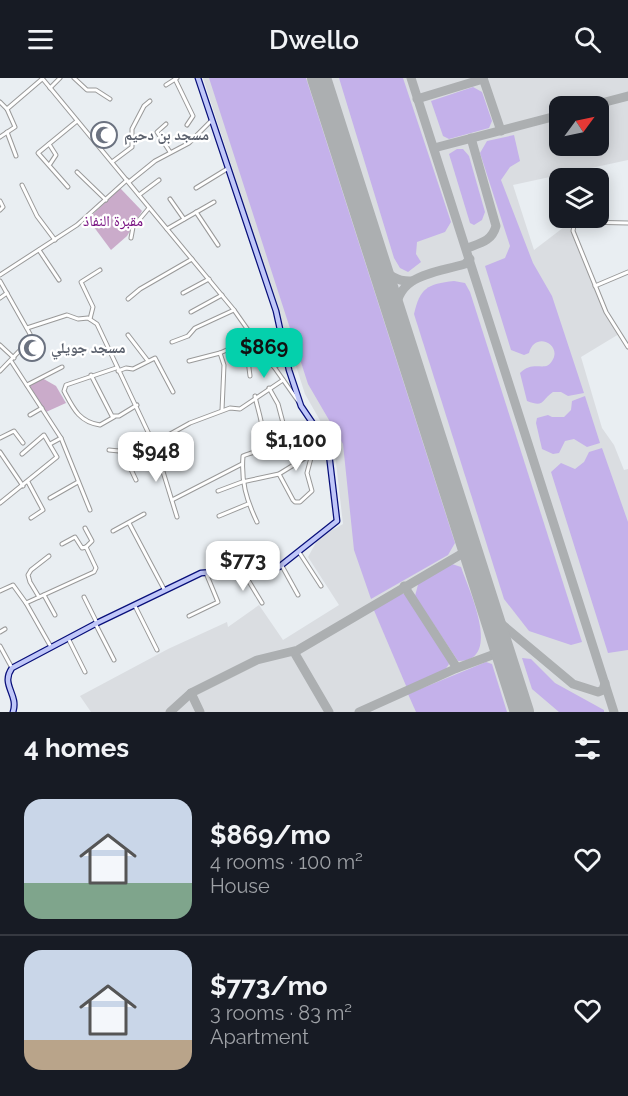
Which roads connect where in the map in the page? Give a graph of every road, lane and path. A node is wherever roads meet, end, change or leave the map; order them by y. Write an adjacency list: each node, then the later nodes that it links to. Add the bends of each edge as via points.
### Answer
1 (42, 78): 7 (street); 11 (street)
2 (60, 78): 7 (street)
3 (74, 78): 8 (street, via 87,90 96,90)
4 (198, 78): 13 (main road)
5 (176, 79): 6 (street); 15 (street, via 193,116)
6 (166, 85)
7 (50, 88): 12 (street)
8 (110, 99)
9 (150, 101): 21 (street, via 132,129 133,146)
10 (0, 102): 11 (street)
11 (7, 110): 16 (street, via 15,126)
12 (76, 121): 18 (street); 21 (street)
13 (212, 121): 19 (street, via 189,143); 23 (main road)
14 (166, 123): 19 (street, via 157,132)
15 (188, 125)
16 (7, 132): 17 (street); 20 (street)
17 (0, 137)
18 (48, 144): 22 (street, via 56,154); 22 (street, via 38,154 47,166)
19 (171, 152): 26 (street)
20 (16, 156)
21 (112, 162): 26 (street)
22 (50, 164): 28 (street)
23 (227, 169): 29 (street); 70 (main road, via 276,310)
24 (77, 172): 32 (street)
25 (159, 180): 30 (street)
26 (127, 181): 30 (street); 32 (street)
27 (22, 185): 42 (street, via 37,216)
28 (68, 187)
29 (196, 188)
30 (139, 195): 35 (street)
31 (170, 199): 38 (street)
32 (106, 200): 42 (street)
33 (0, 201): 36 (street)
34 (214, 202): 37 (street)
35 (149, 208): 40 (street); 41 (street, via 133,227)
36 (0, 210)
37 (196, 212): 38 (street); 43 (street)
38 (184, 219): 40 (street)
39 (628, 223): 52 (street, via 582,222 573,228)
40 (167, 229): 45 (street)
41 (131, 238)
42 (55, 240): 44 (street)
43 (218, 245)
44 (39, 250): 48 (street); 50 (street)
45 (192, 259): 49 (street); 57 (street)
46 (100, 270): 60 (street, via 81,282 93,307)
47 (628, 272): 52 (street)
48 (0, 275)
49 (209, 279): 54 (street); 55 (street)
50 (59, 280)
51 (0, 281): 53 (street)
52 (595, 286): 66 (street)
53 (7, 293): 56 (street); 61 (street)
54 (183, 293)
55 (222, 295): 58 (street); 59 (street)
56 (0, 298)
57 (128, 298)
58 (234, 310): 63 (street); 64 (street)
59 (191, 312)
60 (90, 319): 61 (street, via 63,315); 75 (street, via 100,329)
61 (27, 328): 69 (street, via 28,342)
62 (128, 335): 71 (street)
63 (254, 338): 67 (street); 68 (street)
64 (172, 342)
65 (0, 345): 69 (street)
66 (628, 347)
67 (220, 353): 72 (street); 87 (street, via 224,365)
68 (265, 353): 74 (street); 78 (street, via 248,360)
69 (12, 360): 76 (street); 80 (street)
70 (287, 360): 74 (street); 85 (main road)
71 (148, 361): 75 (street, via 134,369); 82 (street, via 156,359)
72 (189, 361)
73 (62, 367): 80 (street)
74 (274, 367): 79 (street)
75 (117, 370): 77 (street); 84 (street)
76 (0, 371)
77 (91, 375): 89 (street, via 104,405); 89 (street, via 66,386 64,391 84,420 100,424)
78 (250, 376)
79 (283, 380): 81 (street); 85 (street)
80 (27, 385): 86 (street)
81 (269, 388): 83 (street); 92 (street, via 278,404)
82 (173, 392)
83 (255, 396): 87 (street, via 239,409); 103 (street, via 264,423 260,447 243,456)
84 (137, 405): 89 (street); 94 (street)
85 (301, 406): 96 (main road)
86 (42, 408): 88 (street); 91 (street)
87 (222, 411): 94 (street)
88 (30, 416)
89 (114, 417)
90 (0, 438): 93 (street, via 14,431)
91 (61, 438): 95 (street); 107 (street)
92 (287, 438)
93 (23, 443)
94 (154, 443): 97 (street)
95 (50, 444): 100 (street, via 44,435); 106 (street, via 56,459)
96 (326, 445): 101 (street); 126 (main road, via 332,463 337,520)
97 (156, 449): 102 (street); 112 (street)
98 (109, 450): 102 (street, via 119,451)
99 (0, 452): 109 (street)
100 (22, 454)
101 (312, 454): 104 (street); 104 (street, via 307,472 312,491 300,502 292,500)
102 (127, 461): 105 (street)
103 (242, 464): 108 (street); 112 (street)
104 (279, 474): 108 (street)
105 (136, 480)
106 (28, 482): 109 (street); 119 (street, via 43,510)
107 (78, 482): 111 (street); 115 (street)
108 (242, 482): 110 (street); 114 (street)
109 (23, 486): 113 (street)
110 (218, 491)
111 (50, 498)
112 (172, 500): 118 (street)
113 (0, 503)
114 (248, 504): 117 (street); 120 (street)
115 (90, 510)
116 (144, 514): 121 (street)
117 (219, 516)
118 (177, 517)
119 (31, 518)
120 (257, 522)
121 (129, 523): 123 (street); 132 (street)
122 (85, 528): 125 (street, via 92,541)
123 (113, 531)
124 (62, 544): 125 (street, via 74,537 82,548)
125 (86, 547): 134 (street, via 96,566 94,572)
126 (299, 552): 128 (main road); 131 (street)
127 (49, 556): 136 (street, via 28,575)
128 (282, 566): 129 (main road); 135 (street)
129 (242, 570): 130 (main road); 139 (street)
130 (206, 571): 132 (main road); 142 (street, via 218,602)
131 (321, 586)
132 (164, 589): 140 (main road)
133 (0, 591): 138 (street, via 13,585)
134 (44, 595): 136 (street); 141 (street)
135 (298, 595)
136 (39, 597): 138 (street)
137 (84, 597): 143 (street)
138 (26, 603): 148 (street)
139 (262, 603)
140 (134, 604): 143 (main road); 149 (street)
141 (55, 615)
142 (189, 616)
143 (96, 623): 146 (main road); 150 (street)
144 (5, 629): 145 (street)
145 (0, 632)
146 (68, 638): 148 (main road); 152 (street)
147 (0, 646): 151 (street)
148 (51, 647): 151 (main road)
149 (157, 650)
150 (114, 660)
151 (12, 668): 153 (main road, via 3,681)
152 (85, 672)
153 (16, 711)

